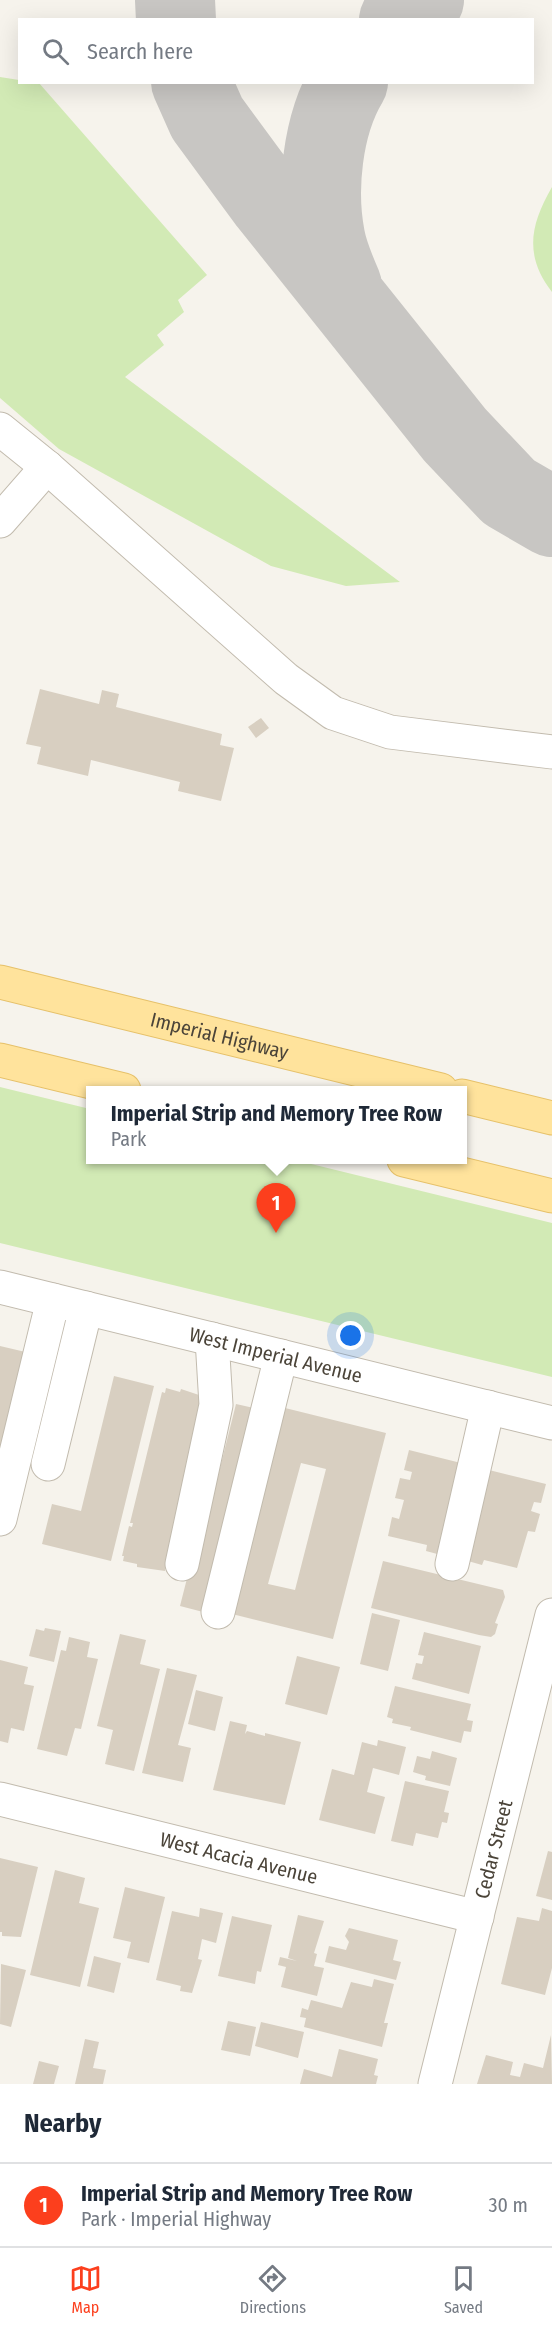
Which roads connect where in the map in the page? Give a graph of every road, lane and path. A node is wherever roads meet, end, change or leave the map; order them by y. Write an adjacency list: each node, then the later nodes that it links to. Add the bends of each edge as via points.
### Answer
1 (0, 429): 2 (street)
2 (47, 467): 3 (street); 4 (street, via 286,679 333,713 390,732)
3 (0, 521)
4 (552, 752)
5 (0, 982): 8 (main road, Imperial Highway)
6 (0, 1060): 7 (main road)
7 (107, 1086)
8 (425, 1086)
9 (467, 1097): 10 (main road)
10 (552, 1118)
11 (420, 1164): 12 (main road)
12 (552, 1196)
13 (0, 1287): 14 (street, West Imperial Avenue)
14 (53, 1300): 15 (street, West Imperial Avenue); 21 (street)
15 (86, 1308): 16 (street, West Imperial Avenue); 20 (street)
16 (212, 1339): 17 (street, West Imperial Avenue); 22 (street, via 216,1405)
17 (281, 1356): 18 (street, West Imperial Avenue); 24 (street)
18 (488, 1407): 19 (street, West Imperial Avenue); 23 (street)
19 (552, 1423)
20 (48, 1464)
21 (0, 1519)
22 (182, 1564)
23 (452, 1564)
24 (218, 1612)
25 (552, 1615): 27 (street, Cedar Street)
26 (0, 1799): 27 (street, West Acacia Avenue)
27 (477, 1917): 28 (street, Cedar Street)
28 (435, 2084)

